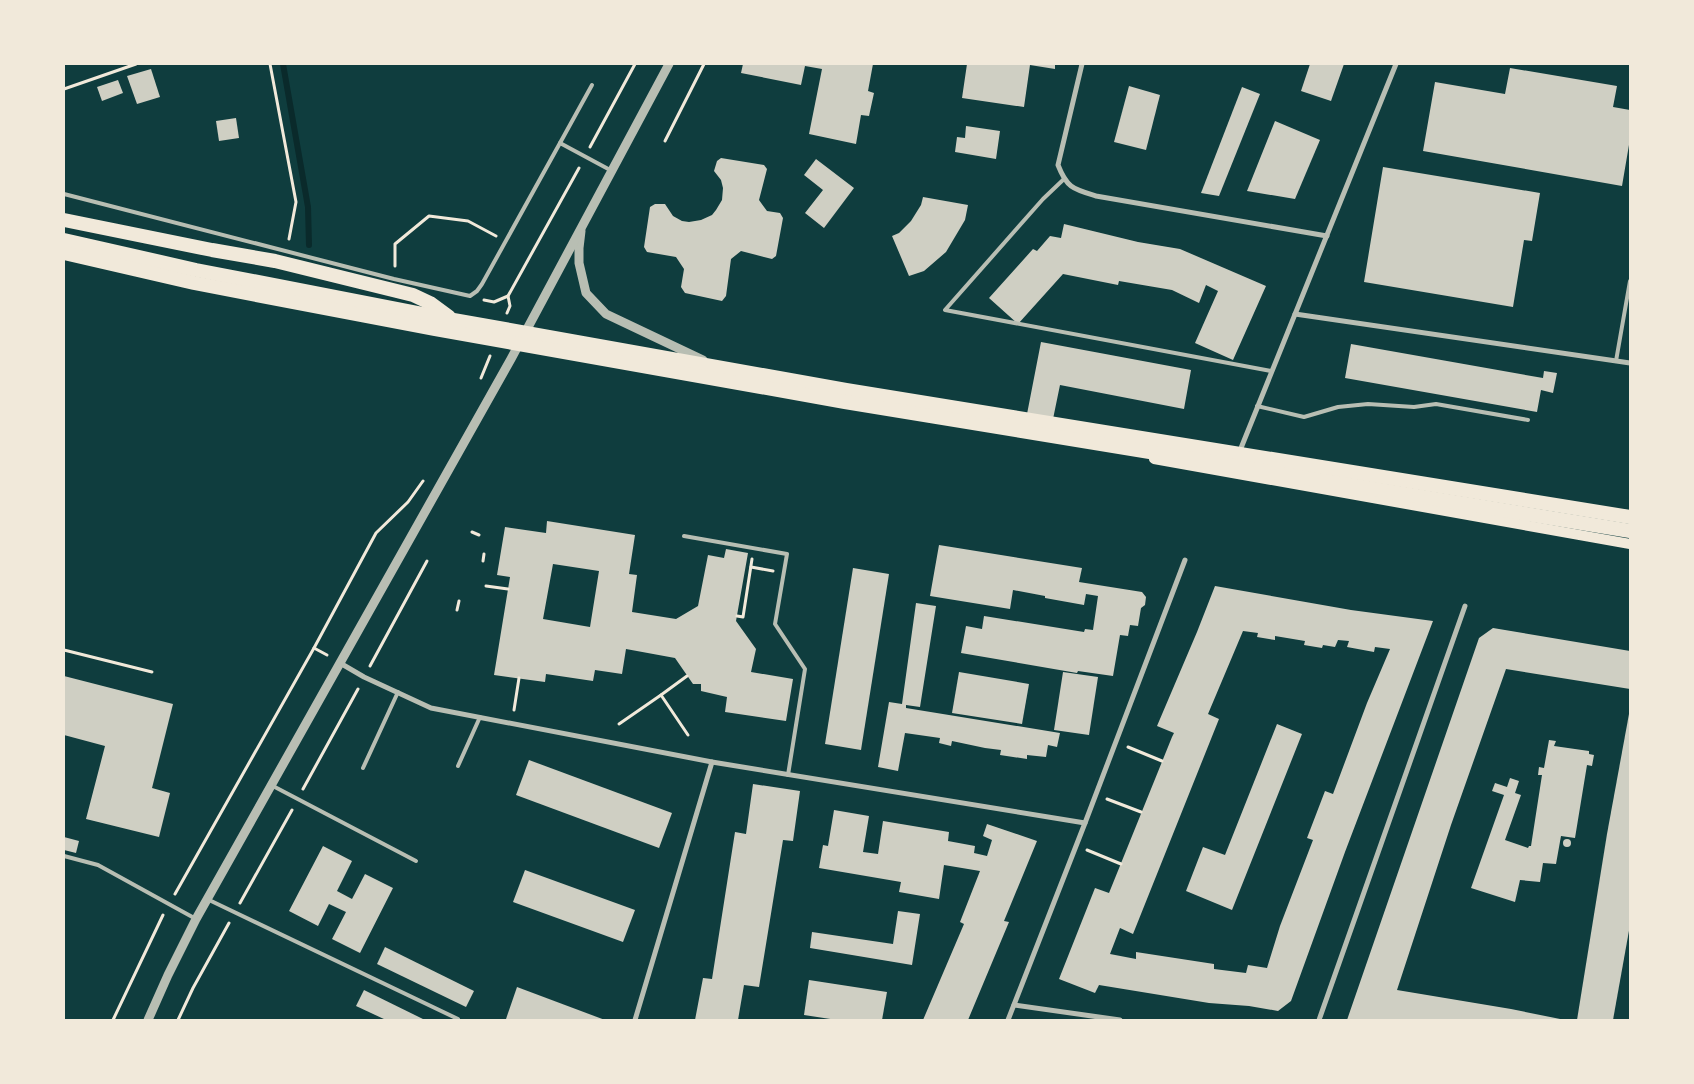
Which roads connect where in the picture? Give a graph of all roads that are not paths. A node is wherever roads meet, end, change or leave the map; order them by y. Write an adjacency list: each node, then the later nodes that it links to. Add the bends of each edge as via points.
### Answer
1 (669, 64): 6 (street)
2 (1082, 64): 7 (street, via 1058,165)
3 (1396, 64): 11 (street)
4 (592, 85): 5 (lane)
5 (560, 143): 6 (lane); 8 (lane, via 482,284 470,296)
6 (612, 171): 10 (street)
7 (1064, 179): 11 (street, via 1077,190 1096,196); 20 (lane, via 945,310)
8 (64, 194)
9 (64, 220): 17 (highway, via 275,261 403,293 430,303 464,324)
10 (582, 226): 17 (street); 21 (street, via 579,248 586,293 606,314)
11 (1326, 236): 16 (street)
12 (64, 240): 14 (highway)
13 (64, 253): 14 (highway)
14 (195, 276): 25 (highway, via 846,390); 26 (highway, via 434,329 844,402)
15 (1630, 281): 18 (lane)
16 (1295, 314): 18 (street); 20 (street)
17 (523, 334): 21 (main road); 31 (street)
18 (1616, 361): 19 (street)
19 (1630, 363)
20 (1271, 371): 22 (street)
21 (739, 377): 24 (main road)
22 (1257, 406): 23 (lane, via 1304,417 1338,407 1368,404 1414,407 1436,404); 24 (street)
23 (1528, 420)
24 (1231, 474): 28 (main road)
25 (1630, 517)
26 (1630, 530)
27 (684, 536): 37 (lane, via 787,554 775,624 806,669)
28 (1630, 544)
29 (1185, 560): 39 (street)
30 (1465, 606): 50 (street)
31 (339, 663): 32 (street); 38 (street)
32 (398, 692): 33 (street, via 431,708); 36 (lane)
33 (480, 717): 34 (street); 35 (lane)
34 (712, 762): 37 (street); 47 (street)
35 (458, 766)
36 (363, 768)
37 (788, 774): 39 (street)
38 (271, 785): 41 (lane); 42 (street)
39 (1085, 823): 44 (street)
40 (64, 856): 43 (lane, via 98,865)
41 (416, 860)
42 (207, 899): 43 (street); 45 (lane)
43 (196, 919): 46 (street)
44 (1014, 1004): 48 (street); 49 (street)
45 (458, 1018)
46 (148, 1020)
47 (636, 1020)
48 (1008, 1020)
49 (1120, 1020)
50 (1318, 1020)

